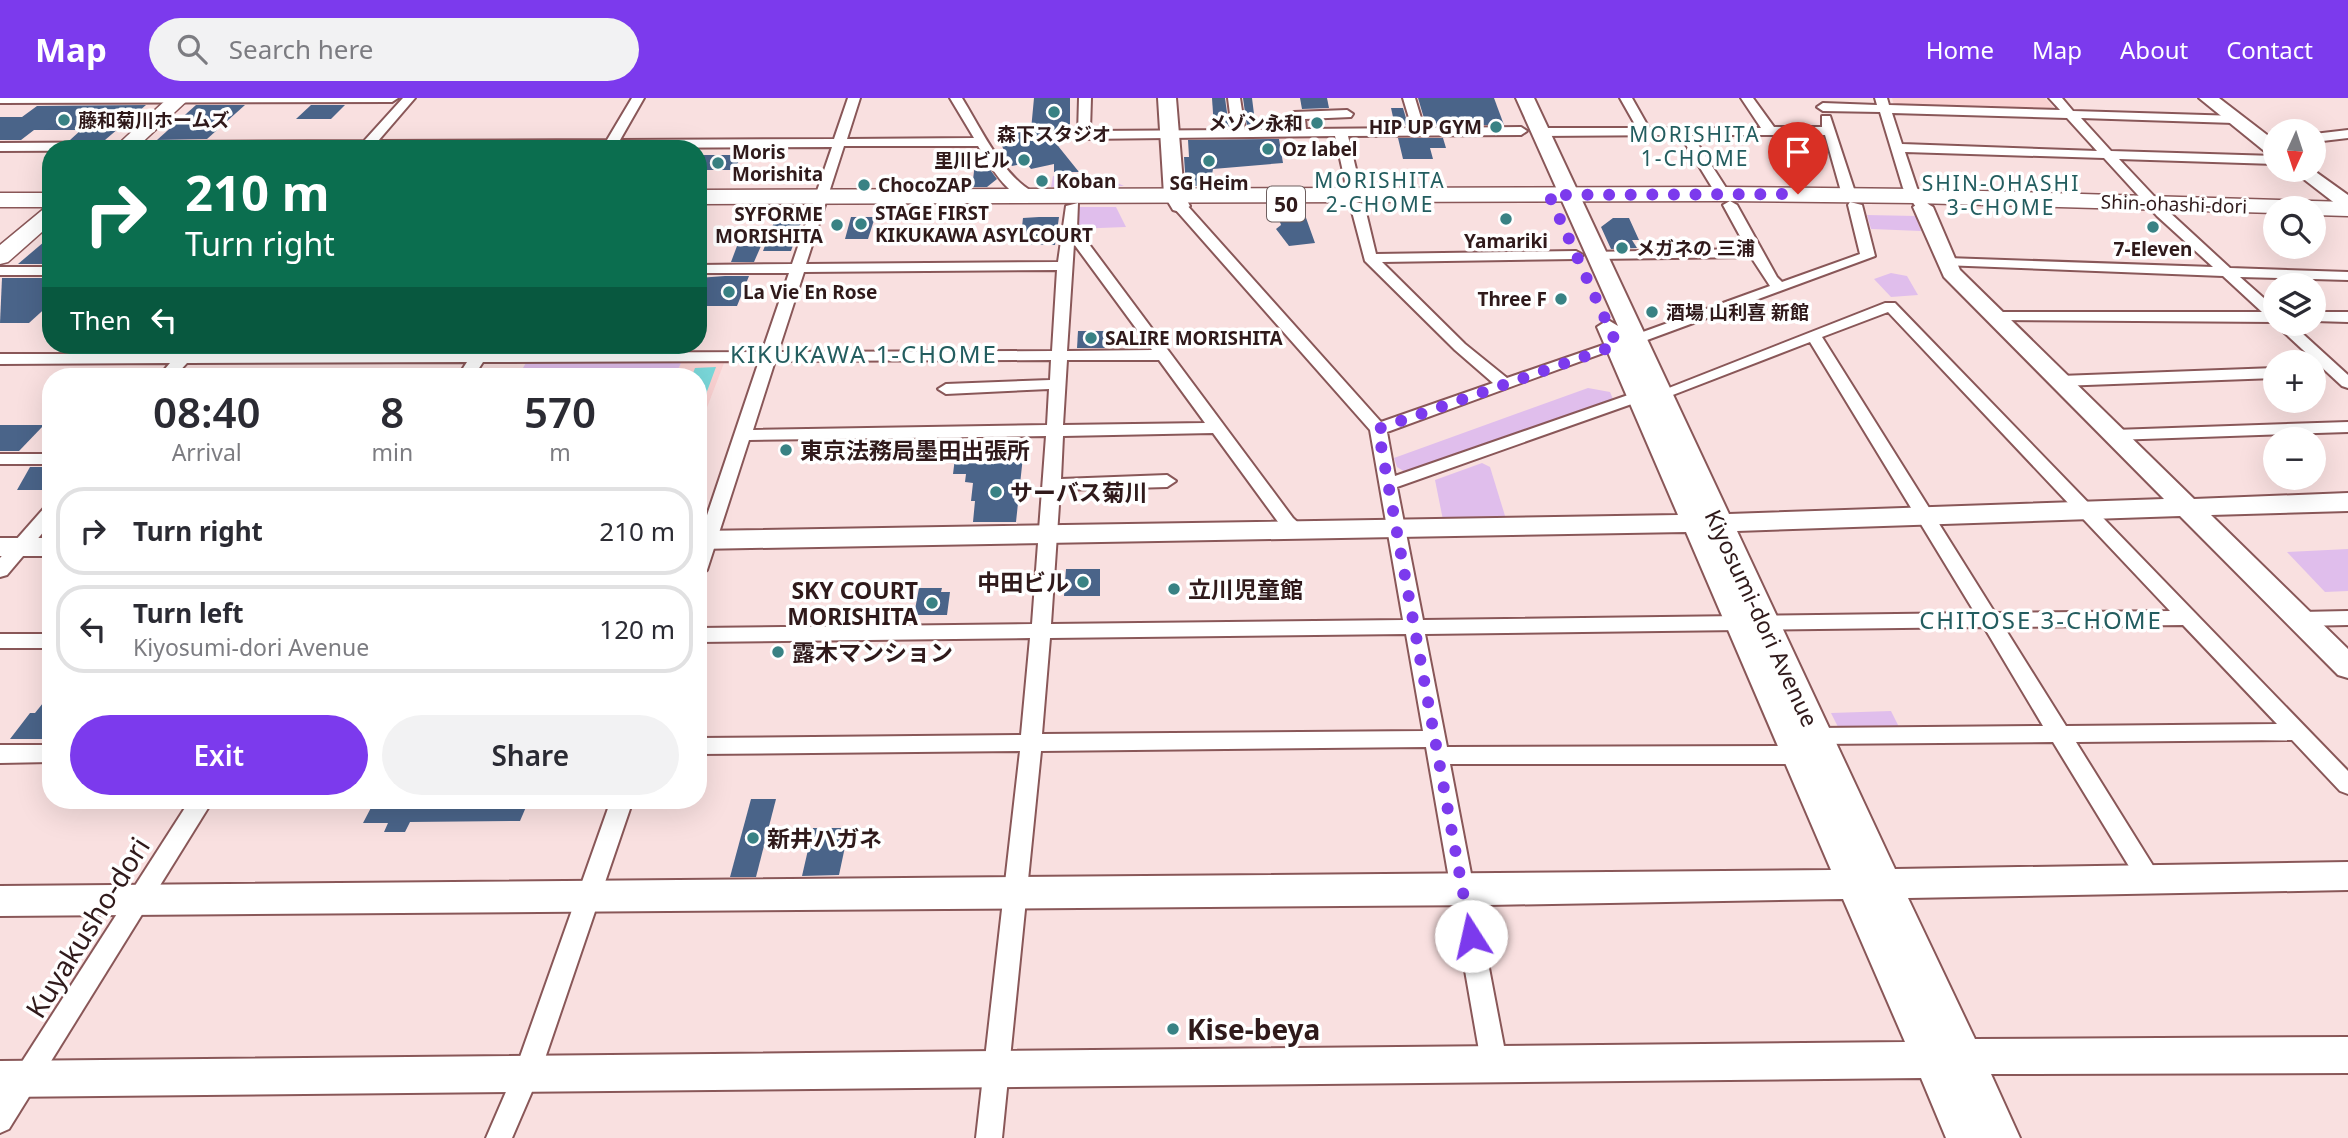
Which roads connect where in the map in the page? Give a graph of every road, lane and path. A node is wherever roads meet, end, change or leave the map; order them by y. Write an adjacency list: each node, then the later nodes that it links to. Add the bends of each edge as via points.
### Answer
1 (180, 98): 2 (street); 17 (street); 35 (main road)
2 (392, 98)
3 (409, 98): 36 (street)
4 (638, 98): 37 (street)
5 (854, 98): 40 (street)
6 (956, 98): 39 (street)
7 (1085, 98): 31 (street, via 1084,135)
8 (1167, 98): 31 (street)
9 (1234, 98): 29 (street)
10 (1409, 98): 25 (street)
11 (1508, 98): 26 (street, Kiyosumi-dori Avenue)
12 (1525, 98): 26 (street, Kiyosumi-dori Avenue)
13 (1626, 98): 27 (street)
14 (1747, 98): 23 (street)
15 (2055, 98): 21 (street)
16 (2208, 98): 22 (street)
17 (0, 99)
18 (1821, 102): 19 (street); 24 (street)
19 (1883, 103): 21 (street); 44 (street)
20 (1346, 114): 30 (street, via 1298,115)
21 (2070, 114): 22 (street); 46 (street)
22 (2234, 119): 38 (street)
23 (1770, 131): 24 (street); 28 (street)
24 (1830, 131): 56 (street)
25 (1419, 132): 26 (street); 32 (street)
26 (1530, 132): 27 (street); 51 (street, Kiyosumi-dori Avenue)
27 (1645, 132): 28 (street)
28 (1684, 132): 52 (street)
29 (1239, 133): 30 (street); 31 (street)
30 (1300, 133): 32 (street)
31 (1170, 134): 55 (street)
32 (1341, 134): 50 (street)
33 (2348, 134): 34 (street)
34 (2326, 137)
35 (132, 140)
36 (372, 140)
37 (614, 140)
38 (2263, 141)
39 (985, 142): 40 (street); 48 (street, via 1016,189)
40 (841, 143): 41 (street); 57 (street)
41 (707, 145)
42 (0, 146): 43 (street)
43 (42, 146)
44 (1898, 148): 46 (street); 58 (street, via 1910,188)
45 (2263, 149): 46 (street)
46 (2107, 155): 63 (street)
47 (2317, 182): 60 (street)
48 (1028, 195): 55 (main road, Shin-ohashi-dori / 50); 57 (main road, Shin-ohashi-dori / 50)
49 (707, 197): 57 (main road, Shin-ohashi-dori / 50)
50 (1356, 199): 51 (main road, Shin-ohashi-dori / 50); 55 (main road, Shin-ohashi-dori / 50); 73 (street)
51 (1560, 199): 52 (main road, Shin-ohashi-dori / 50); 71 (street, Kiyosumi-dori Avenue)
52 (1726, 199): 56 (main road, Shin-ohashi-dori / 50); 70 (street)
53 (0, 200): 54 (main road)
54 (42, 200)
55 (1177, 200): 59 (main road, Shin-ohashi-dori / 50); 110 (street)
56 (1852, 200): 58 (main road, Shin-ohashi-dori / 50); 82 (street, via 1868,256)
57 (822, 201): 59 (main road, 50); 61 (main road, 50); 77 (street)
58 (1919, 201): 63 (main road, Shin-ohashi-dori / 50); 74 (street)
59 (1073, 206): 69 (street)
60 (2348, 206): 63 (main road, Shin-ohashi-dori / 50)
61 (707, 207)
62 (0, 208): 64 (main road)
63 (2157, 208): 65 (main road, Shin-ohashi-dori / 50); 80 (street)
64 (42, 210)
65 (2263, 216)
66 (42, 218): 72 (main road)
67 (2326, 218): 68 (main road)
68 (2348, 218)
69 (1070, 230): 75 (street); 95 (street)
70 (1756, 253): 71 (street); 82 (street)
71 (1585, 255): 73 (street); 90 (street, Kiyosumi-dori Avenue)
72 (0, 257)
73 (1370, 258): 105 (street, via 1460,347)
74 (1947, 262): 80 (street); 84 (street, via 1951,273)
75 (1064, 266): 77 (street); 94 (street)
76 (707, 268): 77 (street)
77 (799, 268): 96 (street)
78 (0, 271): 79 (street)
79 (42, 271)
80 (2226, 272): 81 (street); 83 (street)
81 (2348, 276)
82 (1780, 287): 90 (street)
83 (2263, 306)
84 (1996, 317): 85 (street); 103 (street)
85 (2263, 317)
86 (2326, 317): 87 (street)
87 (2348, 317)
88 (1814, 336): 107 (street); 121 (street, via 1891,306); 122 (street)
89 (2297, 336): 102 (street)
90 (1625, 342): 105 (street); 107 (street, Kiyosumi-dori Avenue)
91 (187, 354): 98 (street)
92 (370, 354): 98 (street)
93 (654, 354): 96 (street)
94 (1060, 355): 95 (street); 96 (street); 104 (street)
95 (1161, 355): 109 (street)
96 (768, 356): 112 (street)
97 (0, 359): 98 (street)
98 (183, 359): 99 (street)
99 (175, 368)
100 (2263, 373): 103 (street)
101 (2326, 373): 102 (street)
102 (2344, 375)
103 (2060, 381): 113 (street)
104 (1058, 384): 106 (street); 111 (street)
105 (1505, 384): 110 (street)
106 (946, 390)
107 (1648, 396): 118 (street); 124 (street, Kiyosumi-dori Avenue)
108 (2348, 427): 113 (street)
109 (1217, 428): 111 (street); 126 (street)
110 (1378, 429): 118 (street)
111 (1054, 430): 112 (street); 117 (street)
112 (743, 435): 127 (street)
113 (2114, 435): 120 (street)
114 (0, 459): 115 (street)
115 (42, 459)
116 (1167, 481): 117 (street)
117 (1051, 485): 128 (street)
118 (1386, 485): 125 (street)
119 (2348, 502): 120 (street)
120 (2189, 509): 121 (street); 136 (street)
121 (2085, 512): 122 (street); 133 (street)
122 (1927, 517): 124 (street); 135 (street)
123 (42, 519): 130 (street)
124 (1706, 523): 125 (street); 137 (street, Kiyosumi-dori Avenue)
125 (1395, 529): 126 (street); 138 (street)
126 (1297, 530): 128 (street)
127 (707, 532)
128 (1049, 534): 129 (street); 139 (street)
129 (707, 540)
130 (10, 547): 131 (street); 132 (street)
131 (42, 547)
132 (0, 569)
133 (2187, 618): 135 (street); 144 (street)
134 (2348, 618): 136 (street)
135 (1989, 619): 137 (street); 145 (street)
136 (2301, 620): 143 (street)
137 (1750, 622): 138 (street); 147 (street, Kiyosumi-dori Avenue)
138 (1414, 626): 139 (street); 149 (street)
139 (1039, 632): 140 (street); 146 (street)
140 (707, 635)
141 (0, 641): 142 (street)
142 (42, 641)
143 (2348, 667)
144 (2298, 732): 145 (street); 152 (street)
145 (2058, 734): 147 (street); 156 (street)
146 (1031, 743): 148 (street); 149 (street); 159 (street)
147 (1807, 745): 149 (street); 157 (street, Kiyosumi-dori Avenue)
148 (707, 747)
149 (1436, 747): 158 (street)
150 (42, 753): 151 (street)
151 (0, 754)
152 (2348, 785)
153 (196, 809): 161 (street, Kuyakusho-dori)
154 (619, 809): 160 (street)
155 (2348, 876): 156 (street)
156 (2149, 879): 157 (street)
157 (1868, 883): 158 (street); 164 (street, Kiyosumi-dori Avenue)
158 (1462, 890): 159 (street); 165 (street)
159 (1018, 894): 160 (street); 166 (street)
160 (590, 896): 161 (street); 167 (street)
161 (138, 900): 162 (street); 168 (street, Kuyakusho-dori)
162 (0, 901)
163 (2348, 1055): 164 (street)
164 (1949, 1059): 165 (street); 172 (street, Kiyosumi-dori Avenue); 173 (street, Kiyosumi-dori Avenue)
165 (1494, 1062): 166 (street)
166 (998, 1067): 167 (street); 171 (street)
167 (527, 1073): 168 (street); 170 (street)
168 (14, 1079): 169 (street, Kuyakusho-dori)
169 (0, 1120)
170 (499, 1138)
171 (989, 1138)
172 (1966, 1138)
173 (2001, 1138)

